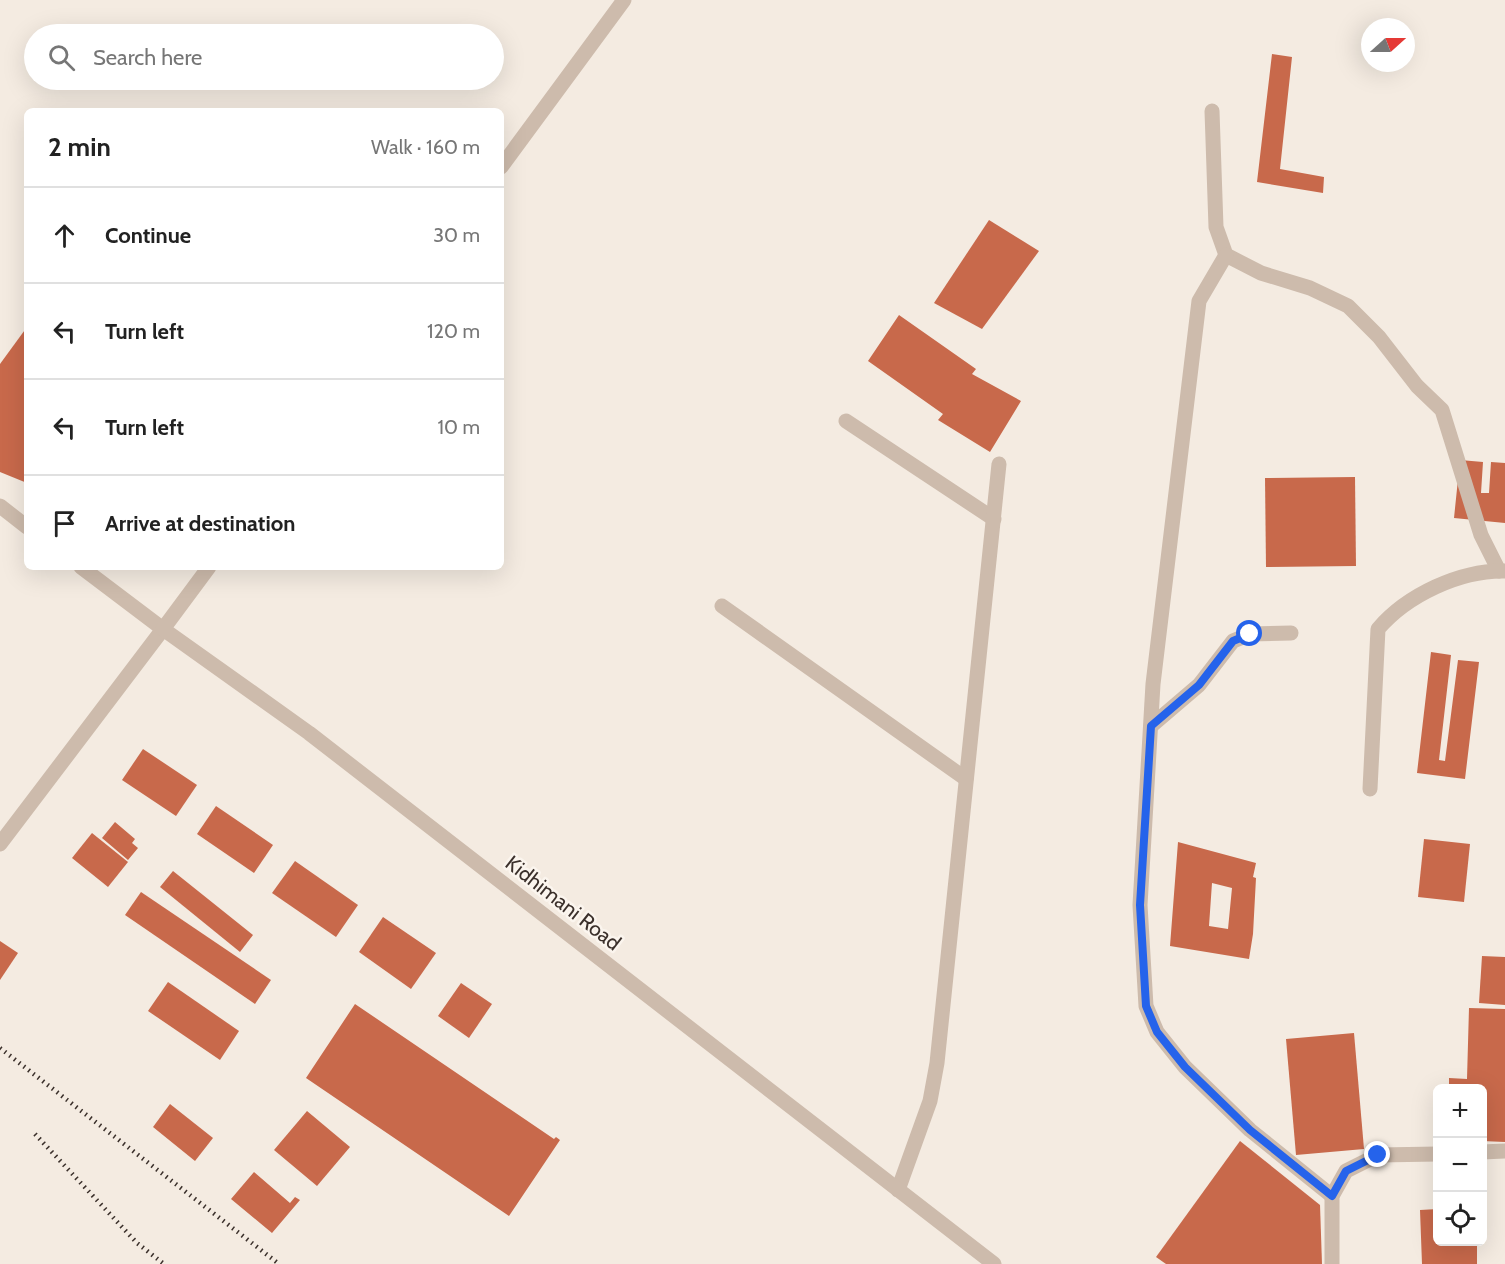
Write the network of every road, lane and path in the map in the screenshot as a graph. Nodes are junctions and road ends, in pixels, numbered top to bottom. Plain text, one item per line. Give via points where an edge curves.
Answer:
1 (624, 0) edge
2 (1212, 111) dead end
3 (504, 163) edge
4 (1226, 255) junction
5 (846, 421) dead end
6 (999, 464) dead end
7 (0, 506) edge
8 (994, 519) junction
9 (24, 524) edge
10 (85, 570) edge
11 (207, 570) edge
12 (1502, 571) edge
13 (723, 606) dead end
14 (163, 629) junction
15 (1291, 633) dead end
16 (1151, 726) junction
17 (966, 778) junction
18 (1370, 789) dead end
19 (0, 844) edge
20 (1505, 1151) edge
21 (1487, 1152) edge
22 (1433, 1154) edge
23 (898, 1190) junction
24 (1332, 1196) junction
25 (994, 1264) edge
26 (1332, 1264) edge

1 - 3 street
2 - 4 street via 1216,227
4 - 12 street via 1261,273 1310,288 1348,306 1379,337 1417,386 1442,410 1481,535
4 - 16 street via 1199,301
5 - 8 street
6 - 8 street
7 - 9 street
8 - 17 street
10 - 14 street, Kidhimani Road
11 - 14 street
12 - 18 street via 1458,579 1411,598 1378,629
13 - 17 street
14 - 19 street
14 - 23 street, Kidhimani Road via 309,733
15 - 16 street via 1250,634 1233,641 1199,685
16 - 24 street via 1140,905 1146,1006 1157,1032 1185,1067 1250,1130
17 - 23 street via 937,1063 930,1101
20 - 21 street
22 - 24 street via 1378,1155 1346,1171
23 - 25 street, Kidhimani Road
24 - 26 street

